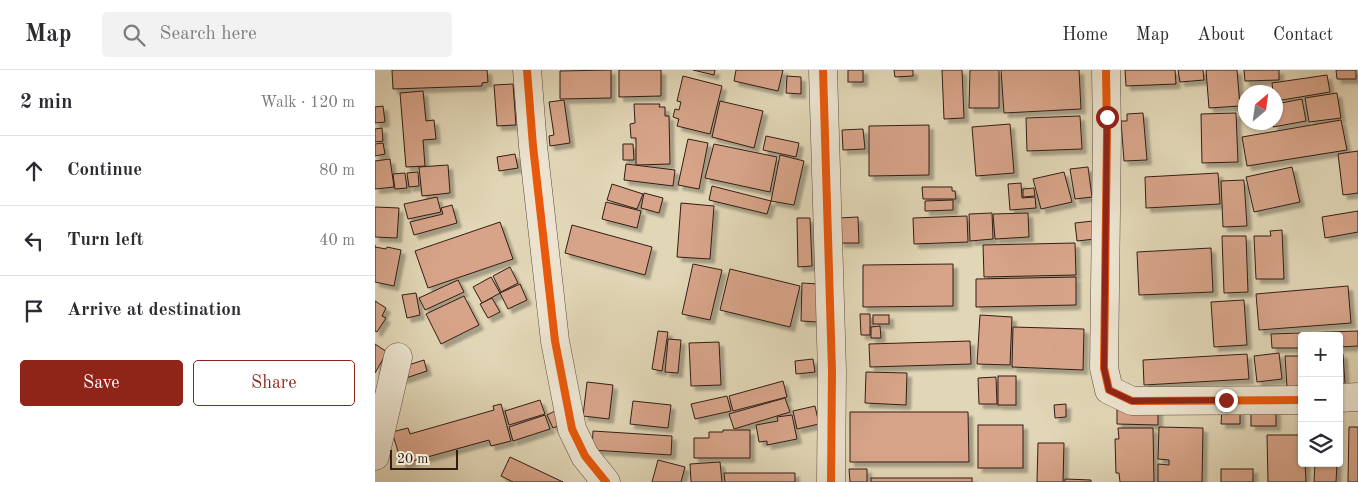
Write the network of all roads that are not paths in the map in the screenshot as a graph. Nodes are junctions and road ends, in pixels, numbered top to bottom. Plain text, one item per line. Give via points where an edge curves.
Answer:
1 (527, 70) edge
2 (823, 70) edge
3 (1106, 70) edge
4 (398, 357) dead end
5 (1358, 397) edge
6 (1343, 398) edge
7 (1298, 400) edge
8 (375, 456) edge
9 (606, 482) edge
10 (831, 482) edge

1 - 9 street via 555,341 572,429 585,456
2 - 10 street via 832,371
3 - 7 street via 1104,368 1109,390 1132,401
4 - 8 street
5 - 6 street

